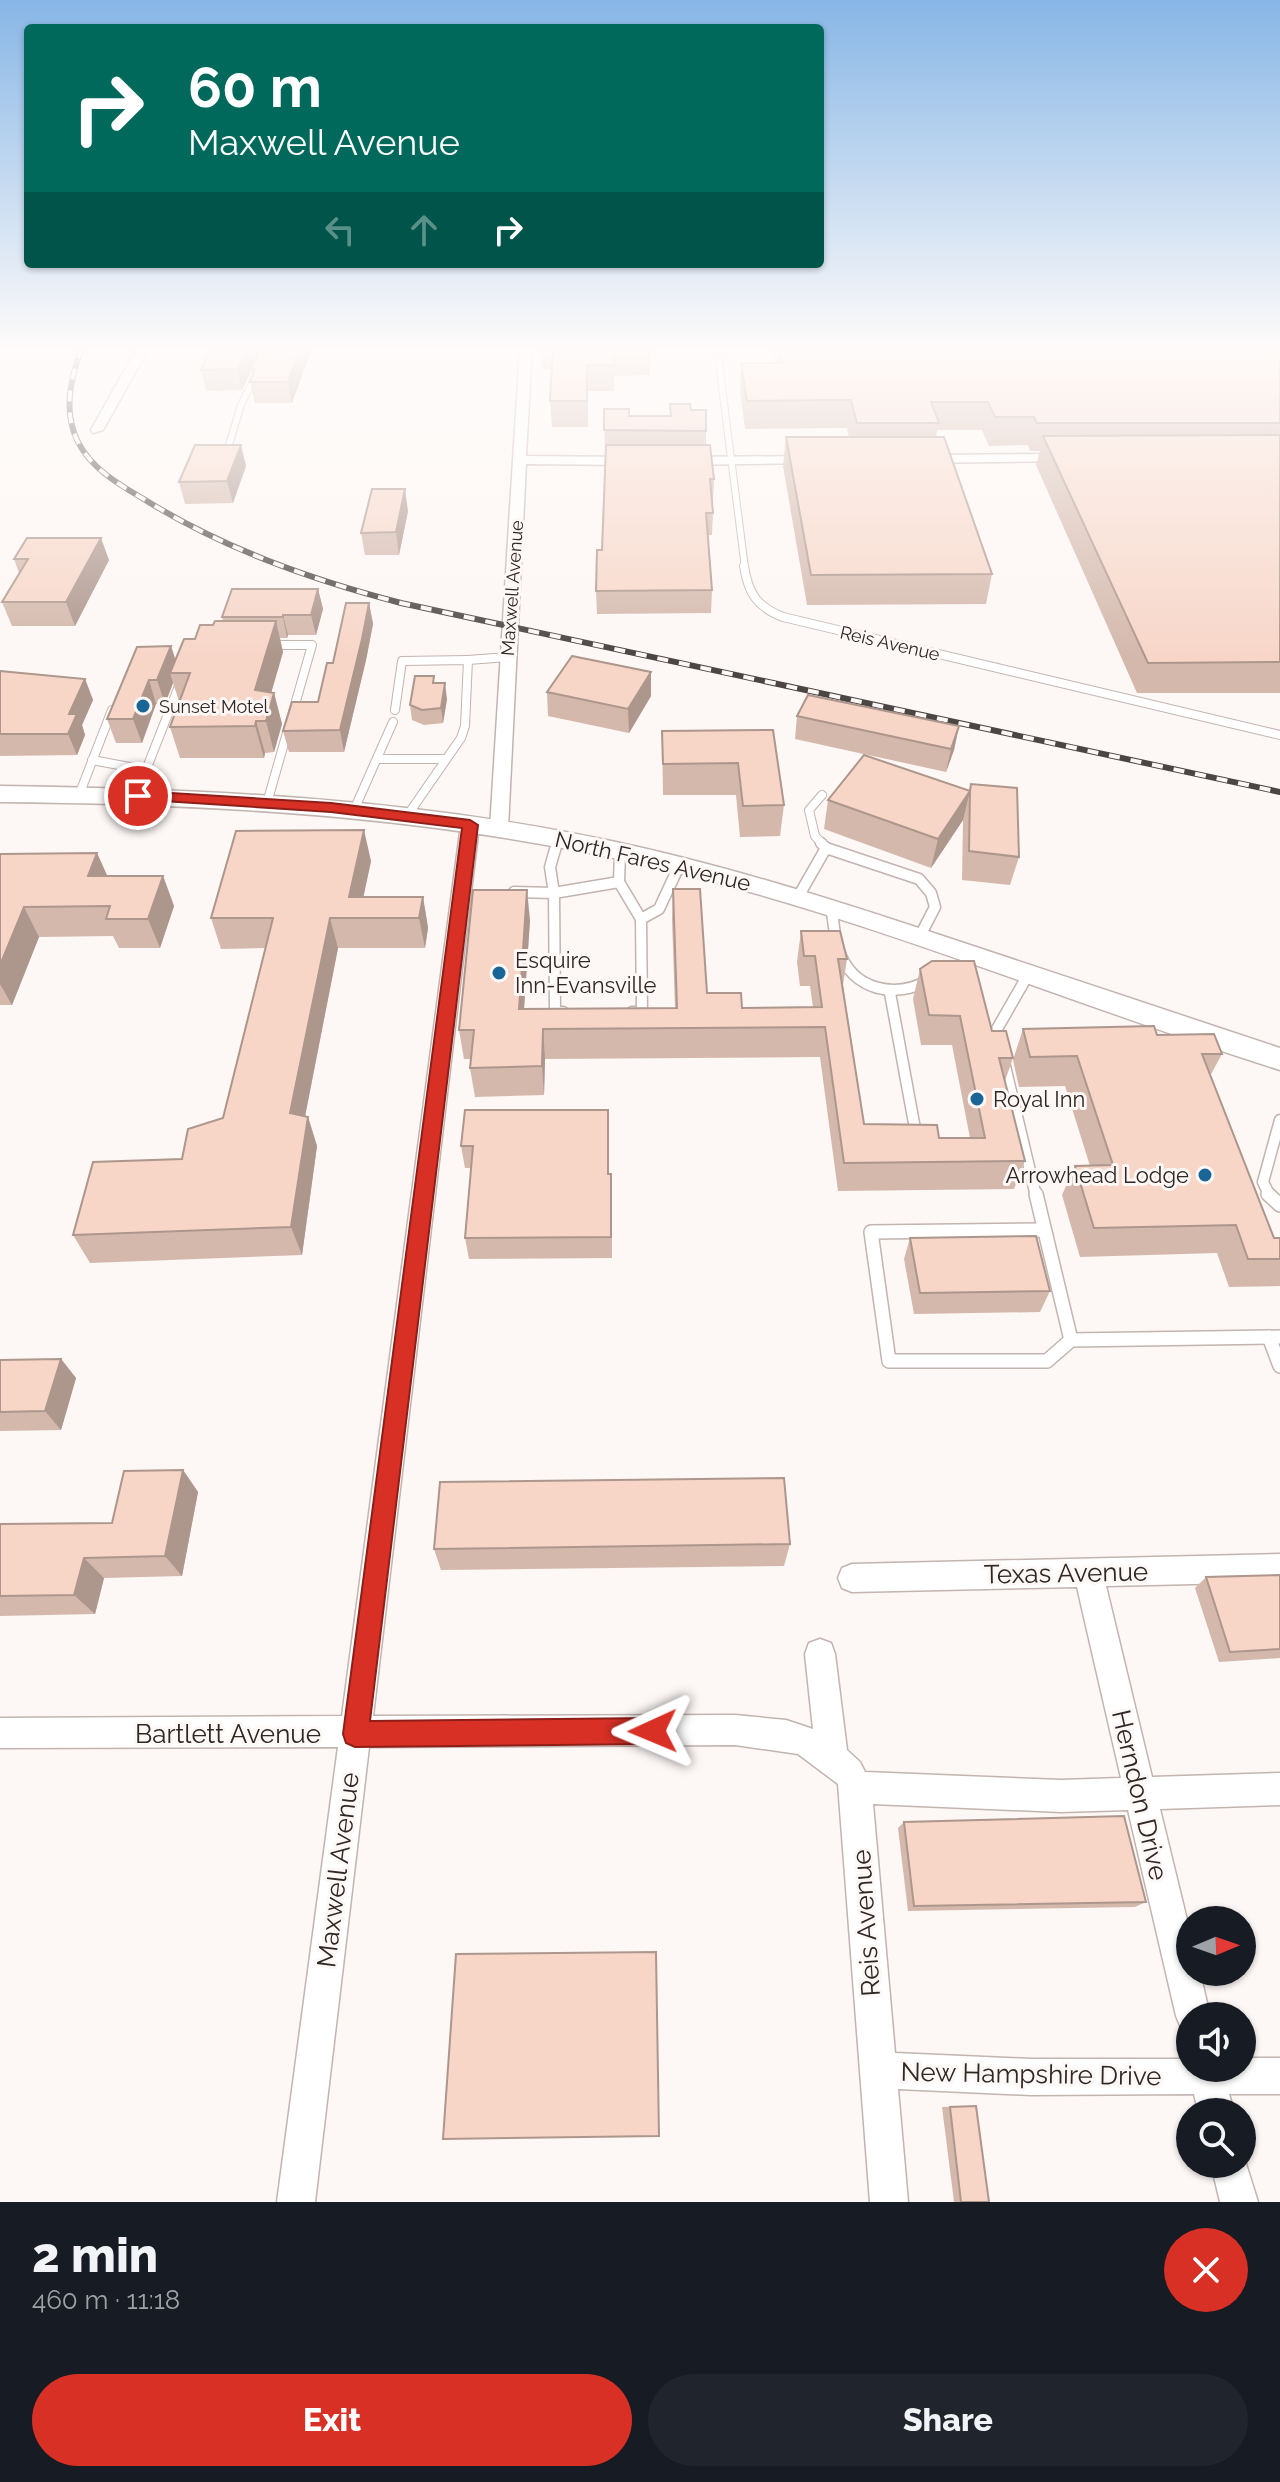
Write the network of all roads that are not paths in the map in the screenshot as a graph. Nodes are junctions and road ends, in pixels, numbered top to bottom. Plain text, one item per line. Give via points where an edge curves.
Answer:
1 (228, 451) edge
2 (520, 451) edge
3 (731, 451) edge
4 (1083, 458) edge
5 (908, 459) edge
6 (520, 460) junction
7 (732, 460) junction
8 (828, 460) edge
9 (643, 461) edge
10 (673, 461) edge
11 (224, 463) edge
12 (254, 645) edge
13 (508, 657) junction
14 (468, 660) junction
15 (184, 674) edge
16 (115, 703) edge
17 (395, 710) dead end
18 (393, 722) dead end
19 (1280, 735) edge
20 (378, 759) junction
21 (446, 759) junction
22 (92, 760) junction
23 (146, 770) junction
24 (0, 794) edge
25 (79, 795) junction
26 (822, 795) dead end
27 (138, 796) junction
28 (267, 803) junction
29 (354, 810) junction
30 (407, 816) junction
31 (470, 825) junction
32 (499, 828) junction
33 (558, 839) junction
34 (826, 848) junction
35 (620, 853) junction
36 (679, 866) junction
37 (619, 882) junction
38 (508, 891) edge
39 (554, 893) junction
40 (798, 897) junction
41 (831, 907) junction
42 (641, 919) junction
43 (920, 936) junction
44 (942, 971) edge
45 (1029, 973) junction
46 (890, 993) junction
47 (569, 1012) edge
48 (613, 1012) edge
49 (1280, 1059) edge
50 (1280, 1120) edge
51 (916, 1134) edge
52 (1280, 1205) edge
53 (1044, 1230) junction
54 (1275, 1337) edge
55 (1071, 1340) junction
56 (1280, 1366) edge
57 (1280, 1568) edge
58 (1088, 1573) junction
59 (852, 1578) dead end
60 (820, 1654) dead end
61 (0, 1733) edge
62 (355, 1734) junction
63 (832, 1758) junction
64 (856, 1787) junction
65 (1280, 1789) edge
66 (1139, 1792) junction
67 (1190, 2002) edge
68 (877, 2070) junction
69 (1176, 2074) edge
70 (1256, 2075) edge
71 (1280, 2076) edge
72 (1233, 2178) edge
73 (296, 2202) edge
74 (889, 2202) edge
75 (1239, 2202) edge

1 - 11 lane
2 - 6 street, Maxwell Avenue
3 - 7 lane, Reis Avenue
4 - 5 street
6 - 9 street
6 - 13 street, Maxwell Avenue
7 - 8 street
7 - 10 street
7 - 19 lane, Reis Avenue via 747,586 766,611
12 - 28 lane via 312,645
13 - 14 lane
13 - 32 street, Maxwell Avenue
14 - 17 lane via 402,661
14 - 21 lane via 465,726
15 - 23 lane
16 - 22 lane
18 - 20 lane
20 - 21 lane
20 - 29 lane
21 - 30 lane
22 - 23 lane
22 - 25 lane
23 - 27 lane
24 - 25 street, North Fares Avenue
25 - 27 street, North Fares Avenue
26 - 34 lane via 809,810 815,836
27 - 28 street, North Fares Avenue
28 - 29 street, North Fares Avenue
29 - 30 street, North Fares Avenue
30 - 31 street, North Fares Avenue
31 - 32 street, North Fares Avenue
31 - 62 street, Maxwell Avenue via 470,890
32 - 33 street, North Fares Avenue
33 - 35 street, North Fares Avenue
33 - 39 lane via 550,867
34 - 40 lane
34 - 43 lane via 919,879 935,907
35 - 36 street, North Fares Avenue
35 - 37 lane
36 - 40 street, North Fares Avenue
36 - 42 lane via 659,909
37 - 39 lane
37 - 42 lane
38 - 39 lane
39 - 47 lane via 555,1012
40 - 41 street, North Fares Avenue
41 - 43 street, North Fares Avenue
41 - 46 lane via 840,955 848,967 857,980
42 - 48 lane via 642,1012
43 - 45 street, North Fares Avenue via 954,955
44 - 46 lane via 920,986
45 - 49 street, North Fares Avenue
45 - 53 lane via 997,1029
46 - 51 lane
50 - 52 lane via 1263,1182
53 - 55 lane
53 - 55 lane via 871,1232 889,1361 1047,1361
54 - 55 lane
54 - 56 lane
57 - 58 street, Texas Avenue
58 - 59 street, Texas Avenue
58 - 66 street, Herndon Drive
60 - 63 street
61 - 62 street, Bartlett Avenue
62 - 63 street, Bartlett Avenue via 735,1730 786,1734
62 - 73 street, Maxwell Avenue
63 - 64 street
64 - 66 street via 1061,1796
64 - 68 street, Reis Avenue
65 - 66 street
66 - 67 street, Herndon Drive
68 - 69 street, New Hampshire Drive via 1031,2077
68 - 74 street, Reis Avenue
70 - 71 street, New Hampshire Drive
72 - 75 street

